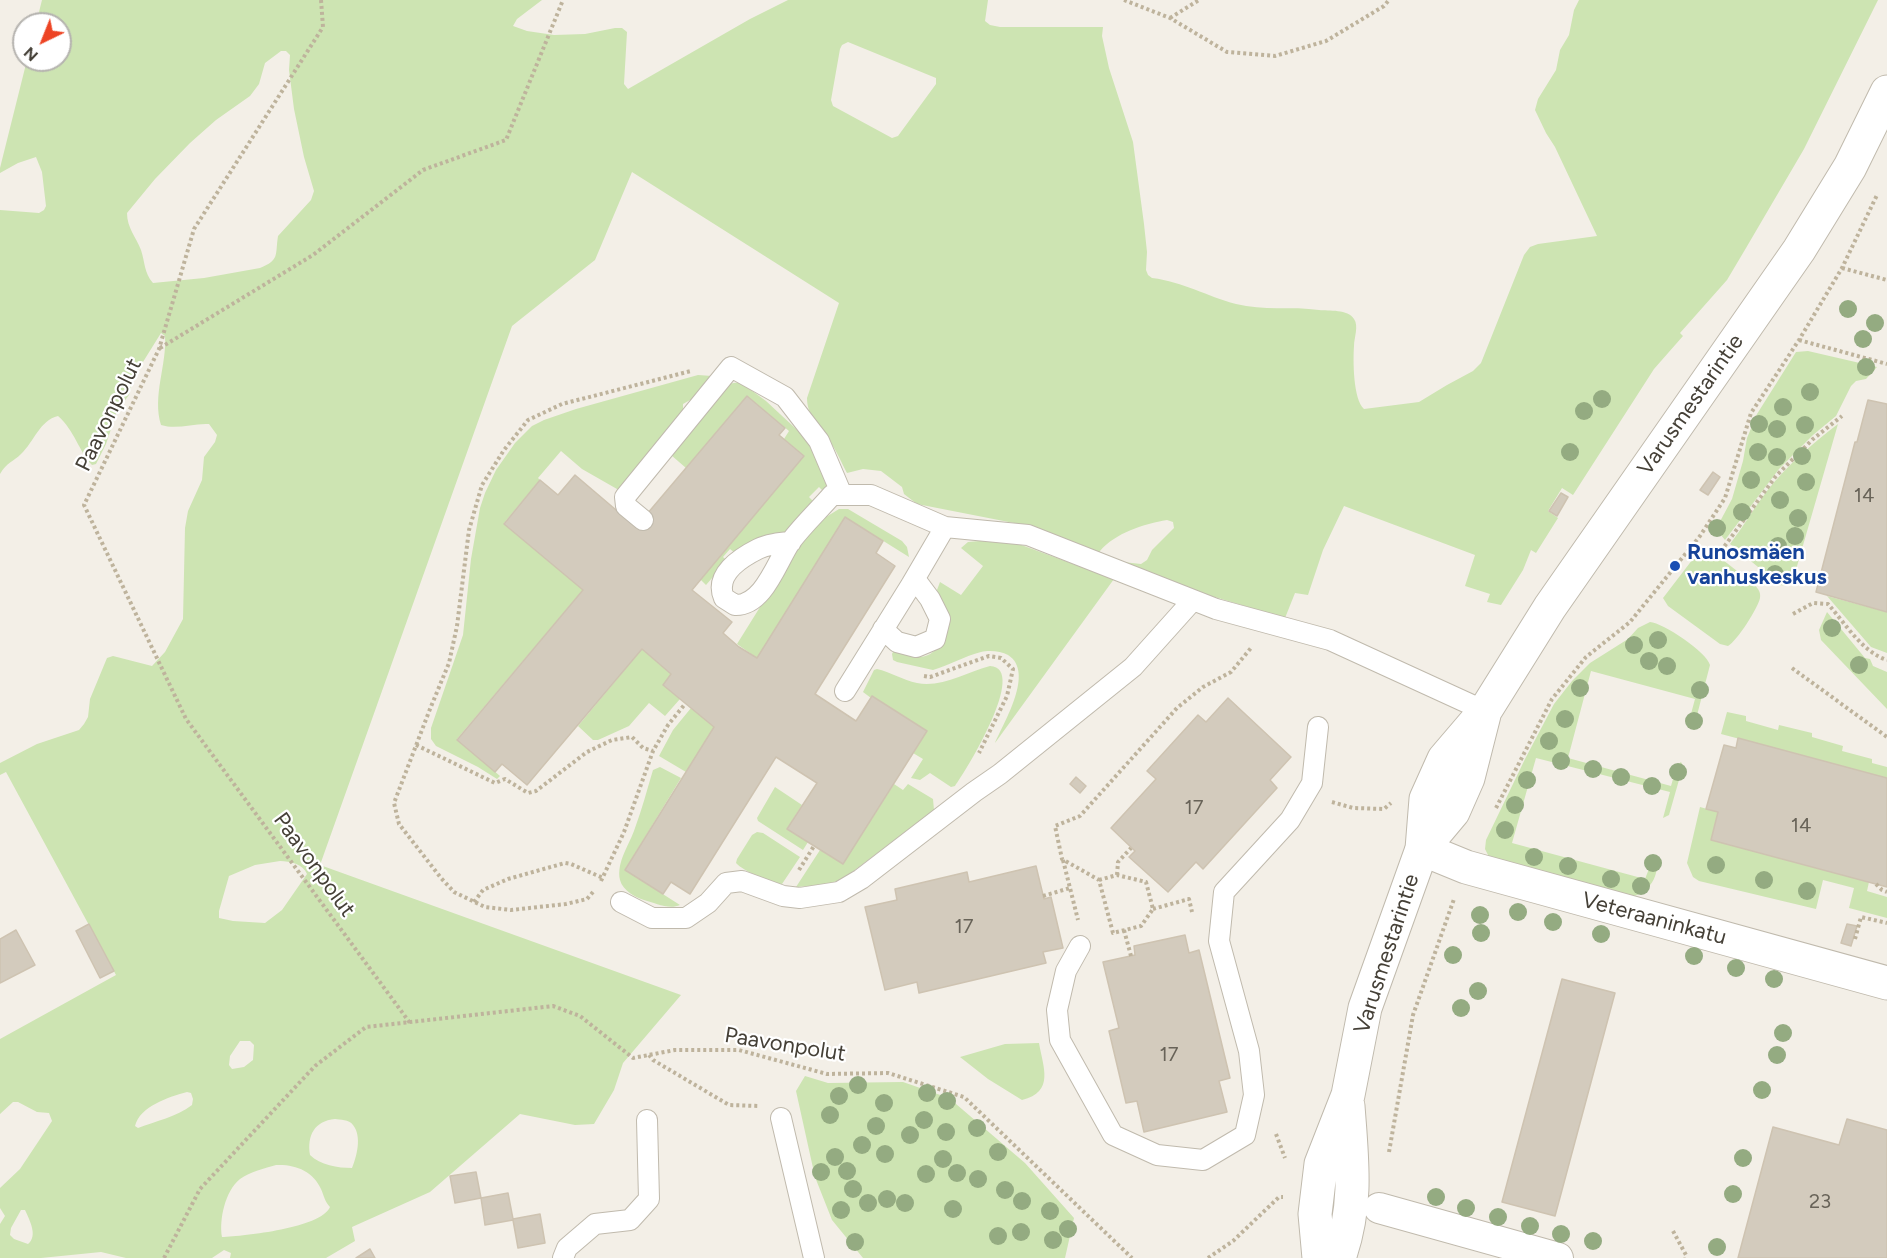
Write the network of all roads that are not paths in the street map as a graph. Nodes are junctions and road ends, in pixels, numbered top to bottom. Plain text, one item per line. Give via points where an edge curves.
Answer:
1 (1887, 93) edge
2 (842, 495) junction
3 (643, 520) dead end
4 (945, 527) junction
5 (791, 542) dead end
6 (915, 579) junction
7 (1193, 600) junction
8 (883, 629) junction
9 (845, 691) dead end
10 (1485, 711) junction
11 (1318, 726) dead end
12 (1422, 849) junction
13 (621, 902) dead end
14 (1080, 938) road end
15 (1887, 983) edge
16 (1348, 1095) junction
17 (781, 1118) road end
18 (648, 1120) dead end
19 (1379, 1208) road end
20 (563, 1258) edge
21 (814, 1258) edge
22 (1319, 1258) edge
23 (1339, 1258) edge
24 (1558, 1258) edge

1 - 10 street, Varusmestarintie via 1850,167 1799,250 1550,607
2 - 3 lane via 819,441 785,398 731,367 625,496 626,506
2 - 4 lane via 871,495
2 - 5 lane via 832,495
4 - 6 lane
4 - 7 lane via 1028,535
6 - 8 lane
6 - 8 lane via 940,619 935,639 916,647 897,642
7 - 10 lane via 1330,640
7 - 13 lane via 1133,667 1000,774 839,892 800,898 742,881 726,883 708,903 686,918 652,918
8 - 9 lane
10 - 12 street, Varusmestarintie via 1471,772 1453,812
11 - 14 lane via 1312,783 1290,820 1224,892 1219,941 1249,1051 1254,1095 1245,1135 1203,1160 1157,1155 1113,1135 1060,1040 1057,1010 1066,971
12 - 15 street, Veteraaninkatu via 1466,867
12 - 16 street, Varusmestarintie via 1365,1008
16 - 22 street, Varusmestarintie via 1321,1164 1315,1214
16 - 23 street, Varusmestarintie via 1354,1186 1347,1235
17 - 21 lane
18 - 20 lane via 649,1199 630,1220 595,1224 567,1248
19 - 24 street

